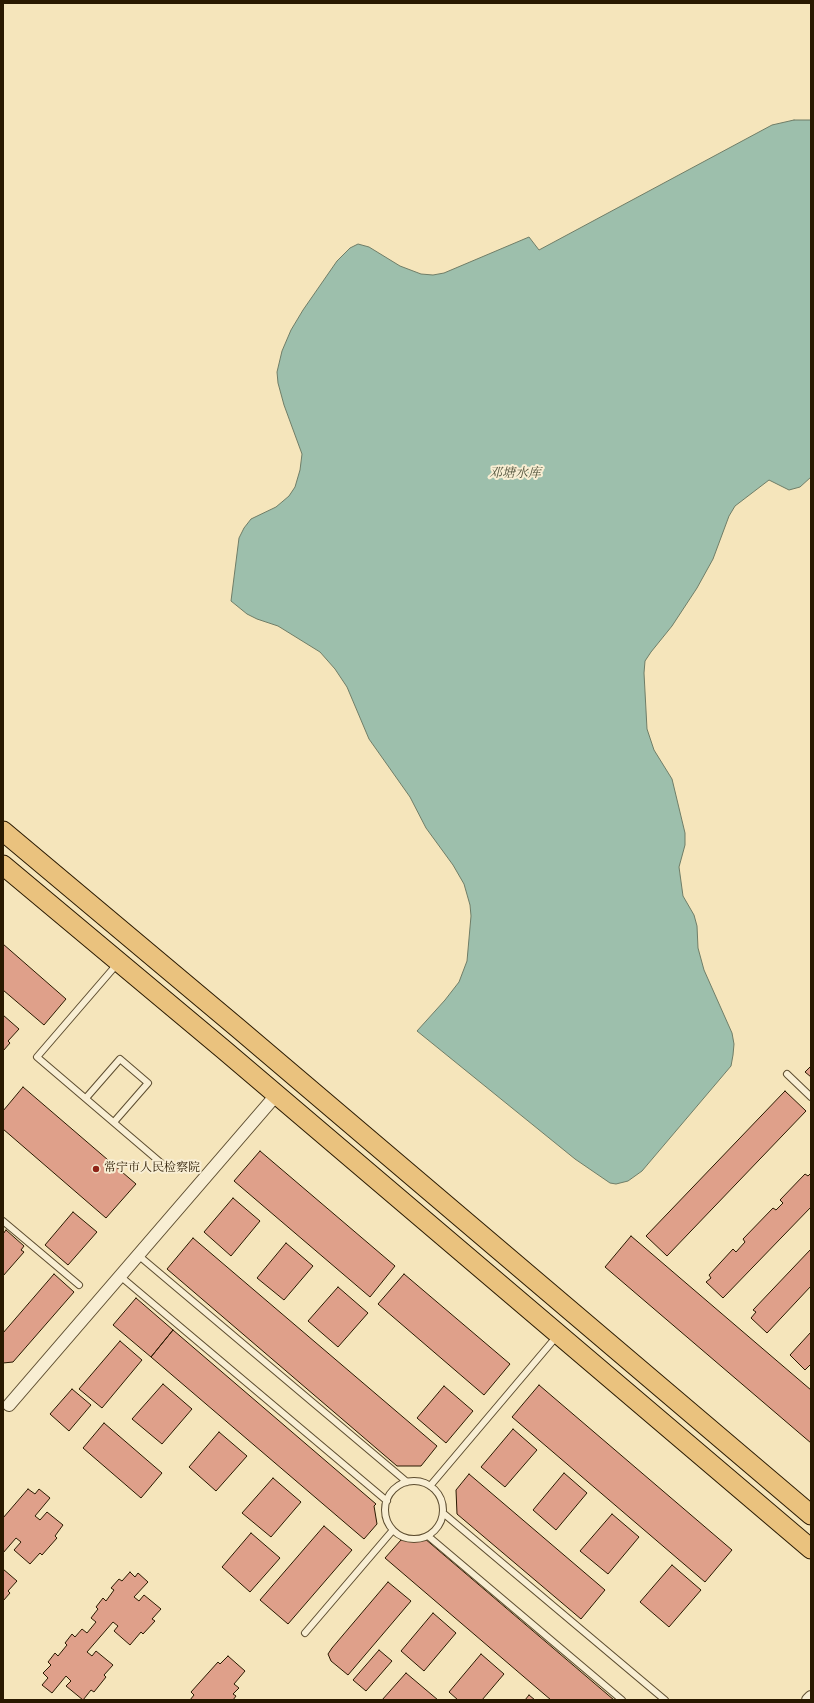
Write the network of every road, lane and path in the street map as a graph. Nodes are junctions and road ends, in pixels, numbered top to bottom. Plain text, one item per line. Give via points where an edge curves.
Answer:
1 (3, 831) edge
2 (3, 865) edge
3 (119, 962) junction
4 (787, 1074) dead end
5 (277, 1094) junction
6 (811, 1097) edge
7 (86, 1098) junction
8 (114, 1122) junction
9 (167, 1168) dead end
10 (3, 1221) edge
11 (138, 1255) junction
12 (120, 1276) junction
13 (79, 1285) dead end
14 (559, 1334) junction
15 (9, 1405) dead end
16 (407, 1482) junction
17 (430, 1486) junction
18 (387, 1501) junction
19 (443, 1512) junction
20 (811, 1515) edge
21 (393, 1530) junction
22 (428, 1536) junction
23 (811, 1549) edge
24 (305, 1633) dead end
25 (811, 1697) edge
26 (622, 1700) edge
27 (665, 1700) edge
28 (808, 1700) edge

1 - 20 main road
2 - 3 main road
3 - 5 main road
3 - 7 lane via 37,1057
4 - 6 lane
5 - 11 street
5 - 14 main road
7 - 8 lane
7 - 8 lane via 120,1059 148,1083
8 - 9 lane
10 - 13 lane
11 - 12 street
11 - 16 lane
12 - 15 street
12 - 18 lane
14 - 17 lane
14 - 23 main road
16 - 17 lane via 423,1482
16 - 18 lane via 395,1489
17 - 19 lane via 440,1497
18 - 21 lane via 386,1516
19 - 22 lane via 441,1522
19 - 27 lane
21 - 22 lane via 399,1535 413,1539
21 - 24 lane
22 - 26 lane
25 - 28 street

